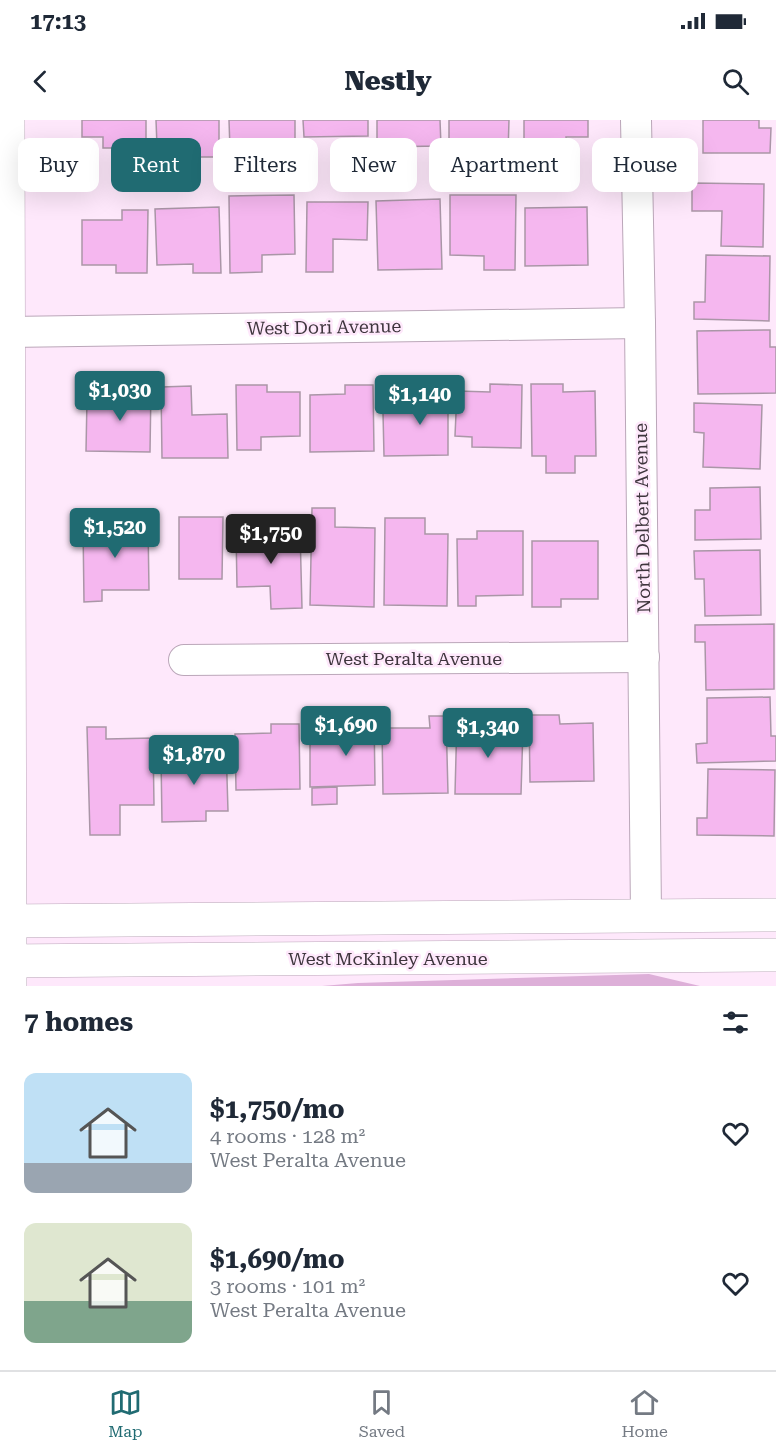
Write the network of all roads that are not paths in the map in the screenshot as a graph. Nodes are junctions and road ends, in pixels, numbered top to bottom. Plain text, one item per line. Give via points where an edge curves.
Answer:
1 (8, 120) edge
2 (636, 120) edge
3 (639, 323) junction
4 (8, 332) junction
5 (644, 657) junction
6 (184, 660) dead end
7 (646, 915) junction
8 (776, 915) edge
9 (5, 921) edge
10 (776, 955) edge
11 (7, 969) edge

1 - 4 main road
2 - 3 street, North Delbert Avenue
3 - 4 street, West Dori Avenue
3 - 5 street, North Delbert Avenue
4 - 9 main road
5 - 6 street, West Peralta Avenue
5 - 7 street, North Delbert Avenue
7 - 8 main road
7 - 9 main road
9 - 11 main road
10 - 11 main road, West McKinley Avenue

